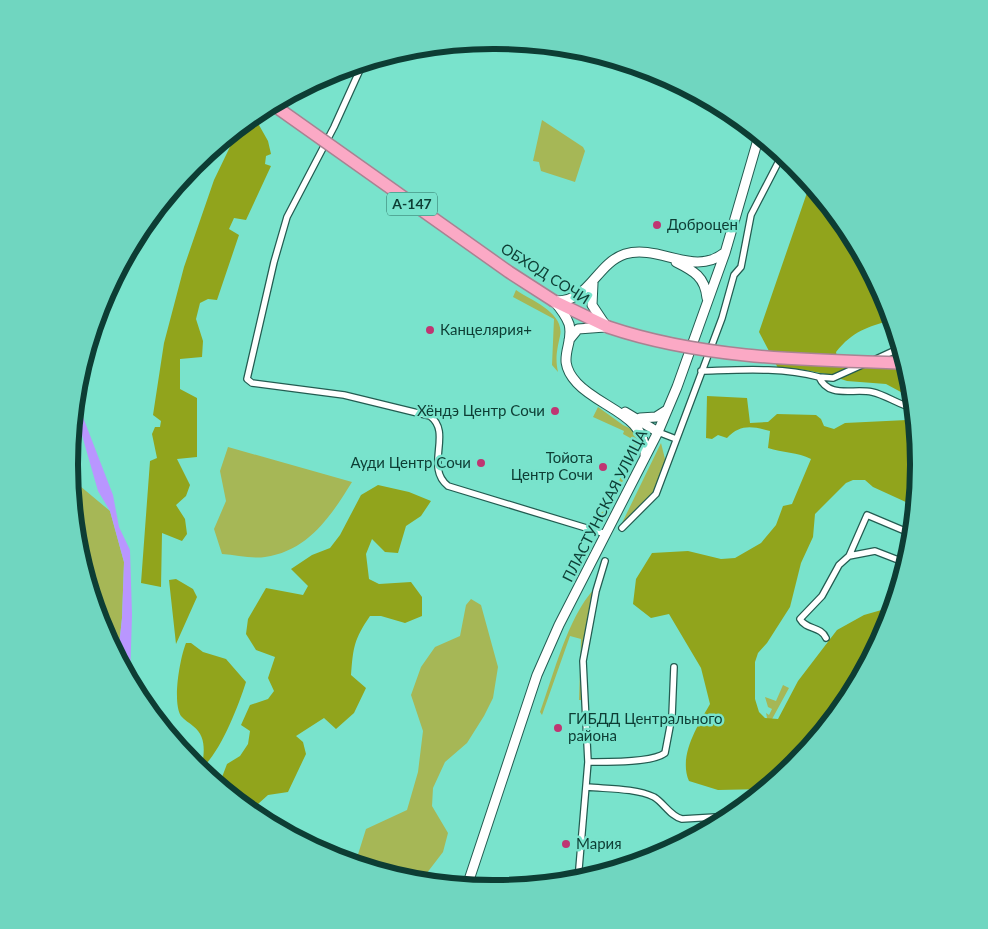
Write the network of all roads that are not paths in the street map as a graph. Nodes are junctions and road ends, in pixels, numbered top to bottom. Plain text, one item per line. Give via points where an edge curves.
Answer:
1 (359, 71) edge
2 (279, 109) edge
3 (757, 143) edge
4 (778, 162) edge
5 (725, 253) junction
6 (694, 266) junction
7 (717, 275) junction
8 (593, 282) junction
9 (554, 301) junction
10 (708, 302) junction
11 (608, 327) junction
12 (568, 340) junction
13 (894, 351) edge
14 (897, 363) edge
15 (701, 371) junction
16 (819, 378) junction
17 (905, 405) edge
18 (668, 409) junction
19 (636, 421) junction
20 (658, 432) junction
21 (676, 439) junction
22 (645, 457) junction
23 (622, 528) dead end
24 (904, 531) edge
25 (606, 534) junction
26 (849, 556) junction
27 (899, 560) edge
28 (604, 561) dead end
29 (826, 638) dead end
30 (674, 667) dead end
31 (588, 762) junction
32 (587, 787) junction
33 (714, 817) edge
34 (579, 871) edge
35 (469, 879) edge

1 - 25 street via 287,217 247,379 252,383 344,395 430,416 439,430 439,477 448,486
2 - 9 highway, ОБХОД СОЧИ / А-147, bridge
3 - 5 main road, ПЛАСТУНСКАЯ УЛИЦА
4 - 15 street via 751,215 742,267 734,275 722,318
5 - 6 main road via 711,262
5 - 7 main road, ПЛАСТУНСКАЯ УЛИЦА
6 - 7 main road
6 - 8 main road via 646,252 624,254 606,265
6 - 10 main road via 704,283
7 - 10 main road, ПЛАСТУНСКАЯ УЛИЦА
8 - 9 main road via 574,298
8 - 11 main road via 592,305
9 - 11 highway, ОБХОД СОЧИ / А-147
9 - 12 main road, А-147 via 569,324
10 - 18 main road, ПЛАСТУНСКАЯ УЛИЦА
11 - 12 main road, А-147 via 578,329
11 - 14 highway, ОБХОД СОЧИ / А-147, bridge via 659,342 706,350 781,358
12 - 19 main road, А-147 via 565,356 572,377 584,390
13 - 16 street via 834,378
15 - 16 street via 779,370
15 - 21 street
16 - 17 street via 823,386 831,390 871,392
18 - 19 main road via 656,417
18 - 20 main road, ПЛАСТУНСКАЯ УЛИЦА
19 - 20 main road, А-147
19 - 22 main road, А-147 via 645,441
20 - 21 street
20 - 22 main road, ПЛАСТУНСКАЯ УЛИЦА
21 - 23 street via 656,494
22 - 25 main road, ПЛАСТУНСКАЯ УЛИЦА
24 - 26 street via 867,515
25 - 35 main road, ПЛАСТУНСКАЯ УЛИЦА via 537,675
26 - 27 street via 875,551
26 - 29 street via 838,565 822,596 800,618 805,626 821,631
28 - 31 street, ПЛАСТУНСКАЯ УЛИЦА via 583,661
30 - 31 street via 672,716 665,752 657,757
31 - 32 street, ПЛАСТУНСКАЯ УЛИЦА
32 - 33 street via 647,794 682,819
32 - 34 street, ПЛАСТУНСКАЯ УЛИЦА

